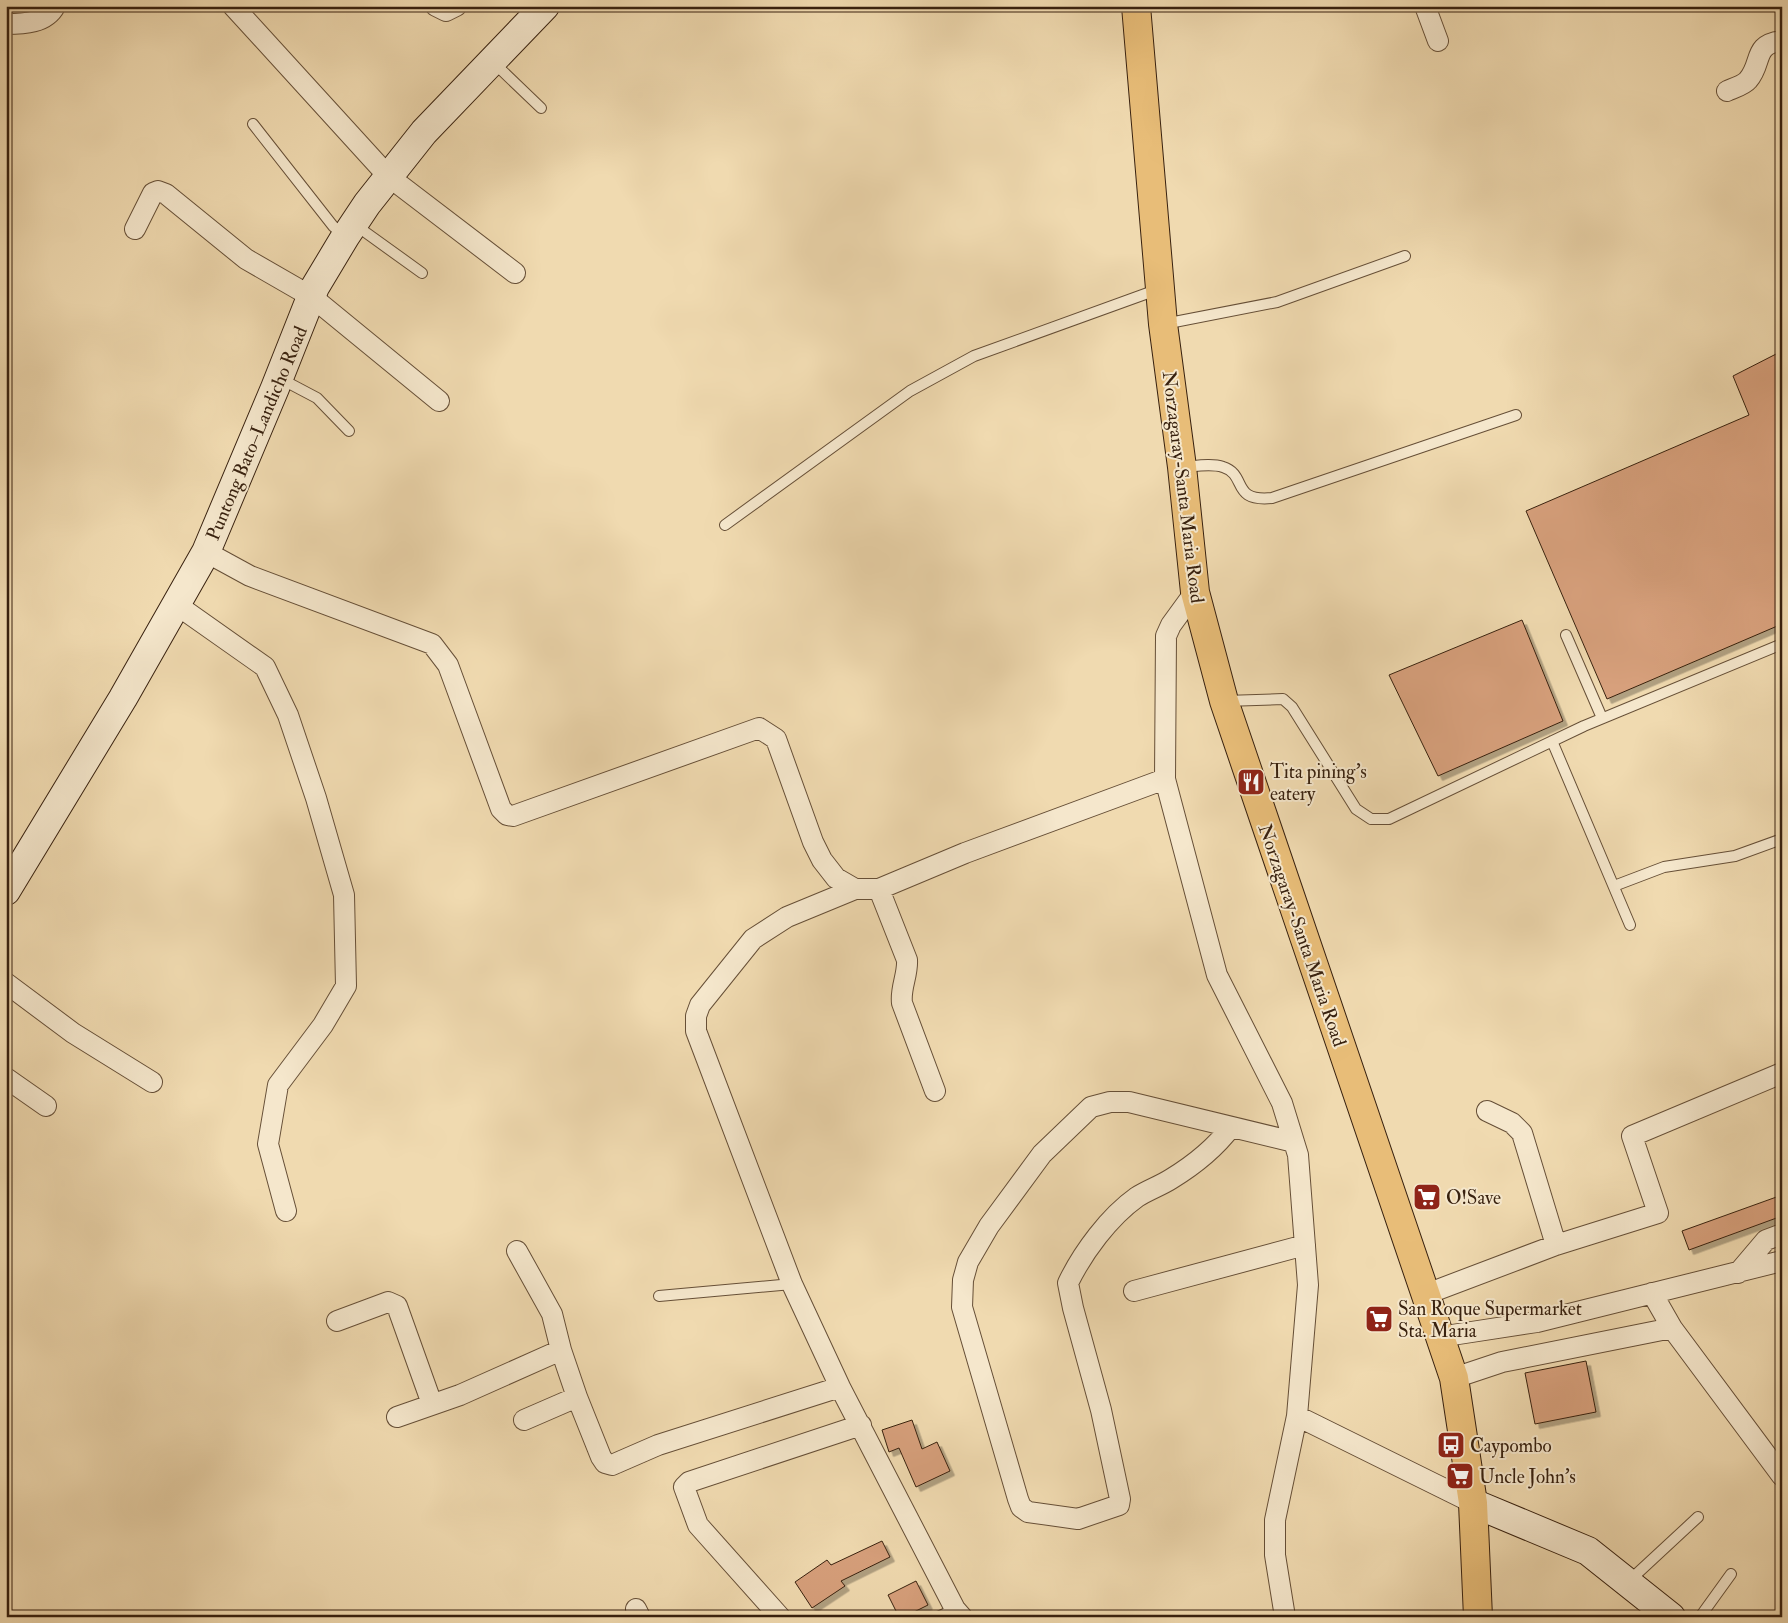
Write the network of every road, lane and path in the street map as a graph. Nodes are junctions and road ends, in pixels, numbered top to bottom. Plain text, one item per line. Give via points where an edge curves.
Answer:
1 (55, 6) edge
2 (233, 6) edge
3 (436, 6) edge
4 (456, 6) edge
5 (1136, 6) edge
6 (1424, 6) edge
7 (542, 7) edge
8 (6, 24) edge
9 (1438, 41) dead end
10 (1782, 41) edge
11 (492, 61) junction
12 (1728, 91) dead end
13 (541, 108) dead end
14 (253, 124) dead end
15 (388, 176) junction
16 (135, 228) dead end
17 (350, 230) junction
18 (1405, 256) dead end
19 (422, 273) dead end
20 (515, 273) dead end
21 (1160, 289) junction
22 (312, 297) junction
23 (1162, 324) junction
24 (280, 378) junction
25 (439, 401) dead end
26 (1516, 415) dead end
27 (349, 431) dead end
28 (1182, 467) junction
29 (725, 525) dead end
30 (206, 552) junction
31 (1195, 592) junction
32 (177, 605) junction
33 (1566, 635) dead end
34 (1782, 644) edge
35 (1224, 701) junction
36 (1602, 718) junction
37 (1552, 741) junction
38 (1165, 779) junction
39 (1782, 839) edge
40 (1614, 886) junction
41 (855, 889) junction
42 (879, 889) junction
43 (6, 890) edge
44 (1630, 925) dead end
45 (6, 983) edge
46 (1782, 1073) edge
47 (6, 1078) edge
48 (152, 1082) dead end
49 (935, 1092) dead end
50 (46, 1106) dead end
51 (1487, 1111) dead end
52 (1231, 1127) junction
53 (1294, 1142) junction
54 (286, 1211) dead end
55 (1782, 1234) edge
56 (1305, 1245) junction
57 (1556, 1245) junction
58 (517, 1251) dead end
59 (1782, 1261) edge
60 (1738, 1273) junction
61 (792, 1284) junction
62 (1134, 1291) dead end
63 (1652, 1293) junction
64 (1424, 1295) junction
65 (660, 1296) dead end
66 (337, 1321) dead end
67 (1672, 1328) junction
68 (1439, 1338) junction
69 (561, 1350) junction
70 (1454, 1378) junction
71 (840, 1387) junction
72 (577, 1397) junction
73 (432, 1404) junction
74 (1297, 1416) junction
75 (398, 1417) dead end
76 (524, 1420) dead end
77 (861, 1425) junction
78 (1782, 1476) edge
79 (1473, 1503) junction
80 (1698, 1517) dead end
81 (1731, 1574) dead end
82 (1628, 1582) junction
83 (952, 1614) edge
84 (780, 1617) edge
85 (1285, 1617) edge
86 (1478, 1617) edge
87 (1671, 1617) edge
88 (1700, 1617) edge

1 - 8 street via 52,12 28,24
2 - 15 street
3 - 4 street via 446,11
5 - 21 main road, Norzagaray-Santa Maria Road
6 - 9 street
7 - 11 main road, Puntong Bato–Landicho Road
10 - 12 street via 1762,49 1748,81
11 - 13 lane
11 - 15 main road, Puntong Bato–Landicho Road via 424,132
14 - 17 lane via 333,226
15 - 17 main road, Puntong Bato–Landicho Road
15 - 20 street
16 - 22 street via 153,193 166,194 246,259
17 - 19 lane
17 - 22 main road, Puntong Bato–Landicho Road
18 - 23 lane via 1277,302
21 - 23 main road, Norzagaray-Santa Maria Road
21 - 29 lane via 974,356 910,391
22 - 24 main road, Puntong Bato–Landicho Road
22 - 25 street
23 - 28 main road, Norzagaray-Santa Maria Road
24 - 27 lane via 317,398
24 - 30 main road, Puntong Bato–Landicho Road
26 - 28 lane via 1272,498 1256,500 1248,496 1232,472 1223,467
28 - 31 main road, Norzagaray-Santa Maria Road
30 - 32 main road, Puntong Bato–Landicho Road
30 - 41 street via 250,576 432,644 448,665 506,815 514,816 759,728 769,733 776,739 812,842 836,878
31 - 35 main road, Norzagaray-Santa Maria Road
31 - 38 street via 1166,636
32 - 43 main road, Puntong Bato–Landicho Road
32 - 54 street via 265,667 288,714 344,895 346,986 324,1025 278,1085 268,1144
33 - 36 lane
34 - 36 lane
35 - 37 lane via 1283,699 1292,707 1356,808 1371,819 1389,819
35 - 64 main road, Norzagaray-Santa Maria Road
36 - 37 lane
37 - 40 lane
38 - 42 street via 965,853
38 - 53 street via 1217,975 1272,1082
39 - 40 lane via 1735,856 1664,867
40 - 44 lane
41 - 42 street
41 - 61 street via 787,917 753,939 700,1004 696,1016 696,1030
42 - 49 street via 907,960 902,1003
45 - 48 street via 73,1033
46 - 57 street via 1632,1136 1658,1213
47 - 50 street
51 - 57 street via 1512,1123 1522,1133
52 - 52 street via 1128,1102 1091,1107 1042,1154 989,1226 968,1262 962,1280 962,1307 1018,1499 1028,1512 1078,1519 1119,1505 1101,1410 1068,1283 1102,1232 1125,1207 1171,1180 1219,1143
52 - 53 street
53 - 56 street via 1298,1154
55 - 60 street via 1766,1240
56 - 62 street
56 - 74 street via 1308,1285
57 - 64 street
58 - 69 street via 552,1314
59 - 60 street
60 - 63 street
61 - 65 lane
61 - 71 street
63 - 67 street
63 - 68 street via 1537,1322
64 - 68 main road, Norzagaray-Santa Maria Road
66 - 73 street via 388,1302 397,1306
67 - 70 street via 1502,1362
67 - 78 street
68 - 70 main road, Norzagaray-Santa Maria Road
69 - 72 street
69 - 73 street via 460,1395
70 - 79 main road, Norzagaray-Santa Maria Road
71 - 72 street via 658,1445 612,1465 601,1457
71 - 77 street
72 - 76 street
73 - 75 street
74 - 79 street
74 - 85 street via 1275,1520 1275,1555
77 - 83 street
77 - 84 street via 684,1486 698,1525
79 - 82 main road via 1588,1551
79 - 86 main road, Norzagaray-Santa Maria Road
80 - 82 lane
81 - 88 lane
82 - 87 main road

